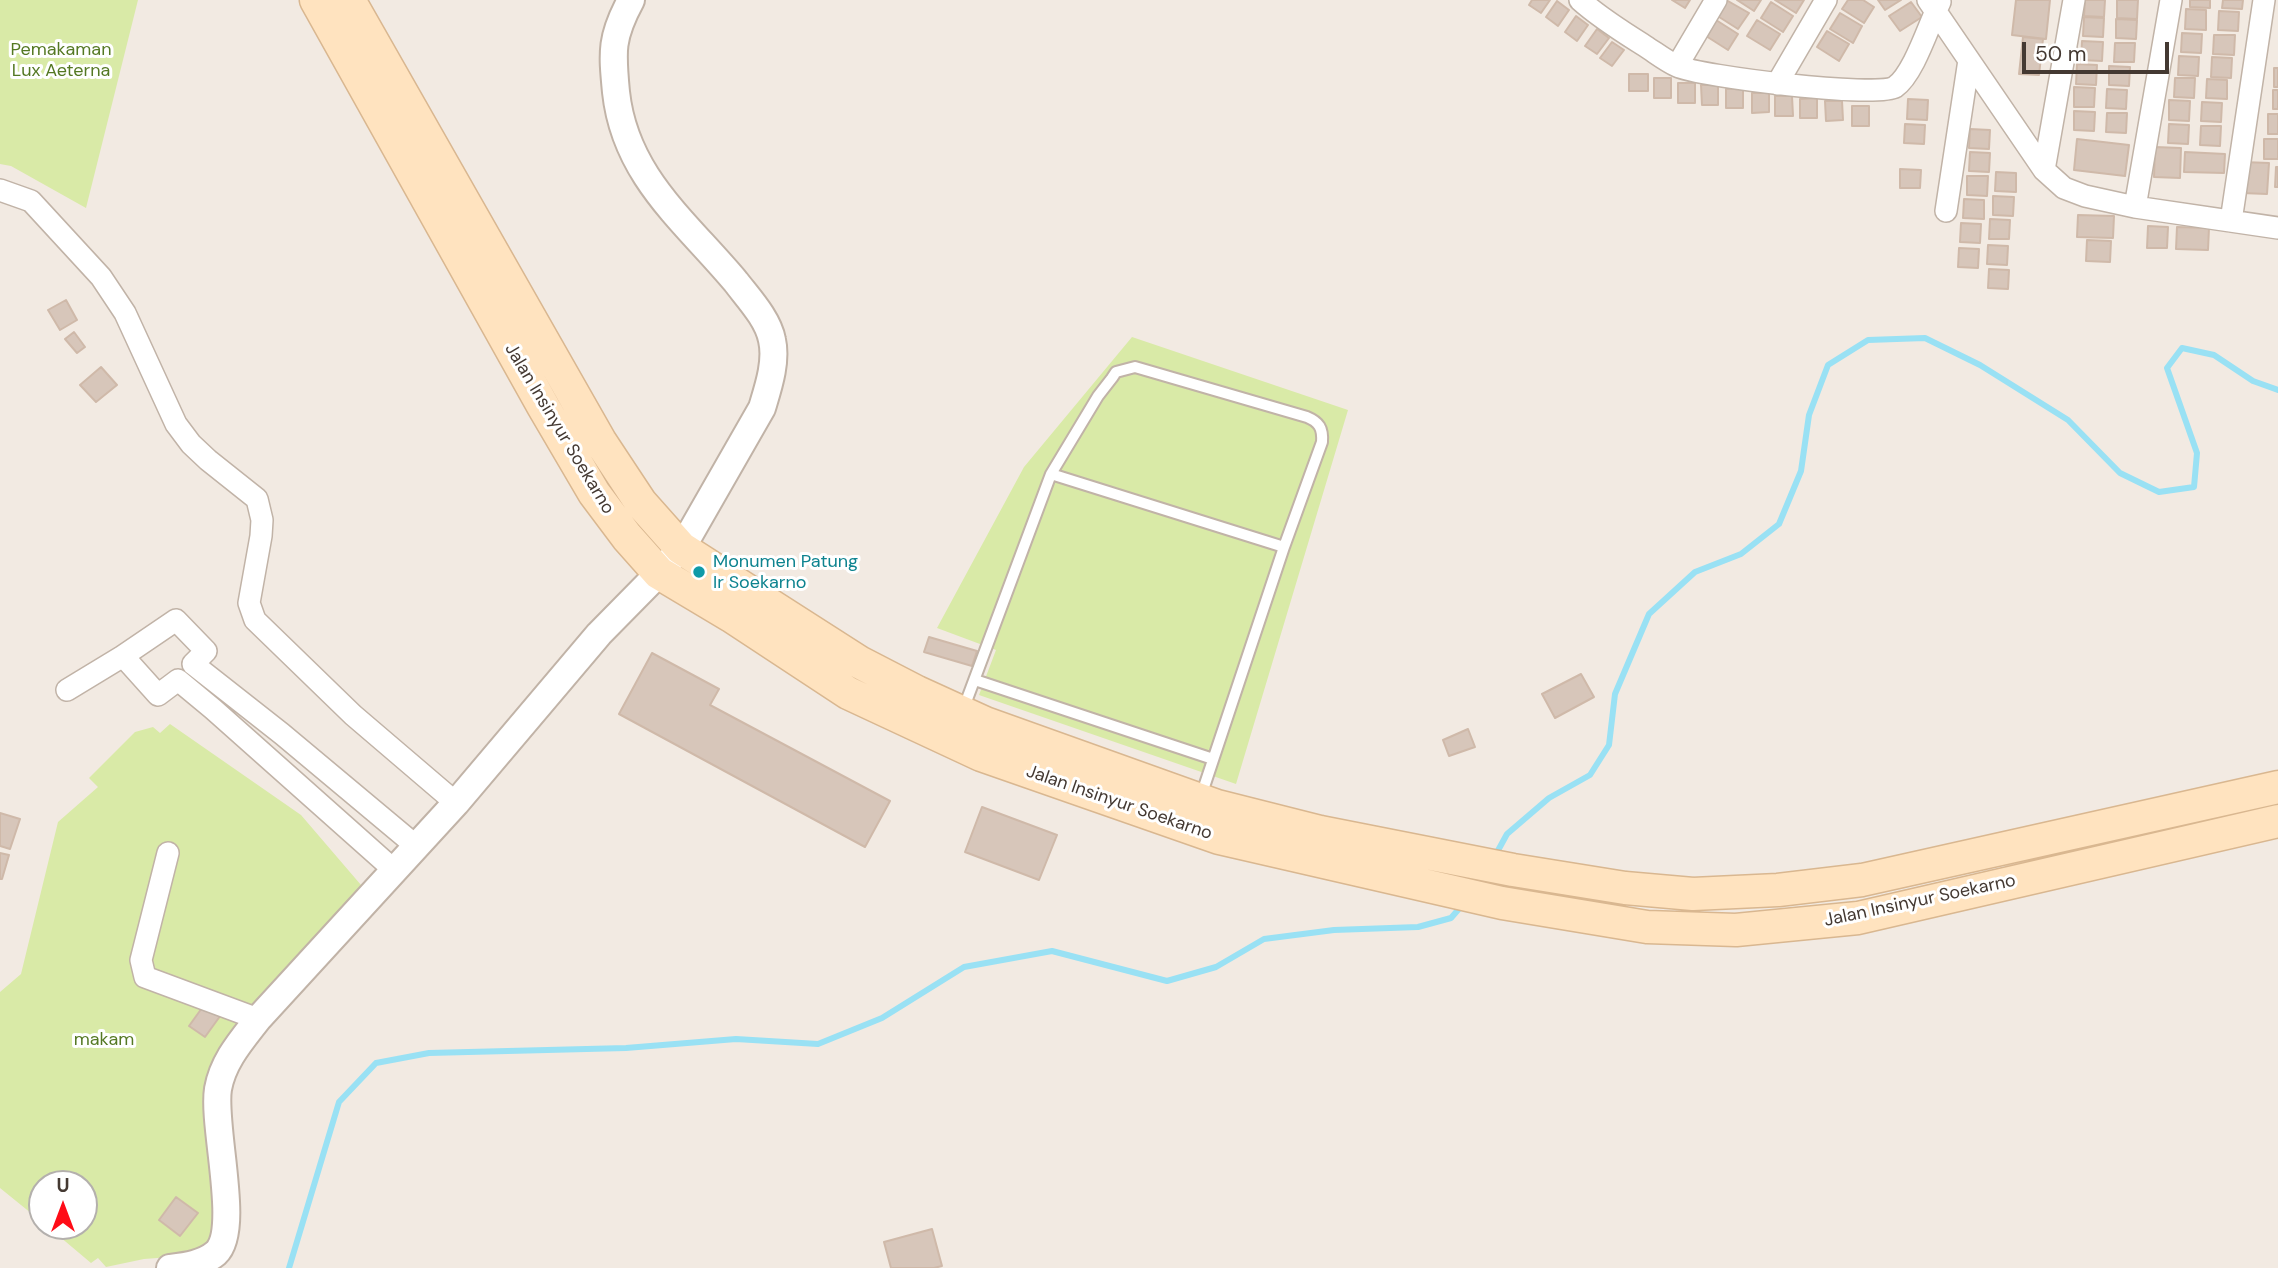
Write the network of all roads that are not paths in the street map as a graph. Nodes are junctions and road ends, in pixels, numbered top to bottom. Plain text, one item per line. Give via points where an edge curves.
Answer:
1 (316, 0) edge
2 (349, 0) edge
3 (631, 0) edge
4 (1716, 0) edge
5 (1826, 0) edge
6 (2074, 0) edge
7 (2171, 0) edge
8 (2264, 0) edge
9 (1935, 4) edge
10 (1593, 5) edge
11 (1969, 60) junction
12 (1677, 66) junction
13 (1777, 84) junction
14 (2044, 170) junction
15 (0, 190) edge
16 (2135, 207) junction
17 (1945, 211) dead end
18 (2231, 221) junction
19 (2278, 228) edge
20 (1051, 474) junction
21 (1284, 547) junction
22 (681, 548) junction
23 (659, 573) junction
24 (124, 656) junction
25 (193, 664) junction
26 (178, 680) junction
27 (975, 680) junction
28 (67, 690) dead end
29 (962, 712) junction
30 (1213, 759) junction
31 (2278, 787) edge
32 (1200, 800) junction
33 (456, 803) junction
34 (2278, 821) edge
35 (416, 846) junction
36 (168, 853) dead end
37 (1447, 856) junction
38 (394, 870) junction
39 (1442, 889) junction
40 (258, 1019) junction
41 (170, 1268) edge

1 - 23 main road, Jalan Insinyur Soekarno via 587,482 617,526
2 - 22 main road, Jalan Insinyur Soekarno via 600,441 641,503
3 - 22 street via 617,27 613,50 617,100 628,146 649,183 751,300 773,341 762,408
4 - 12 street
5 - 13 street
6 - 14 street
7 - 16 street
8 - 18 street
9 - 11 street
9 - 13 street via 1923,42 1892,89
10 - 12 street
11 - 14 street
11 - 17 street
12 - 13 street
14 - 16 street via 2064,188
15 - 33 street via 31,201 101,277 125,313 176,424 208,460 257,499 261,536 249,603 256,620 353,715
16 - 18 street
18 - 19 street
20 - 21 lane
20 - 21 lane via 1098,396 1116,372 1125,368 1135,367 1307,417 1320,427 1322,442
20 - 27 lane
21 - 30 lane
22 - 23 street
22 - 29 main road, Jalan Insinyur Soekarno via 859,662
23 - 33 street via 599,634
23 - 39 main road, Jalan Insinyur Soekarno via 848,693 981,755 1219,838
24 - 25 street via 176,620 206,651
24 - 26 street via 158,695
24 - 28 street
25 - 26 street
25 - 35 street
26 - 38 street
27 - 29 lane
27 - 30 lane
29 - 32 main road, Jalan Insinyur Soekarno
30 - 32 lane
31 - 37 main road, Jalan Insinyur Soekarno via 1862,880 1778,890 1693,894 1625,888
32 - 37 main road, Jalan Insinyur Soekarno via 1320,832
33 - 35 street
34 - 39 main road, Jalan Insinyur Soekarno via 1858,918 1795,926 1647,928
35 - 38 street
36 - 40 street via 141,960 145,977
37 - 39 main road
38 - 40 street
40 - 41 street via 228,1060 218,1092 227,1206 222,1242 217,1252 202,1262

